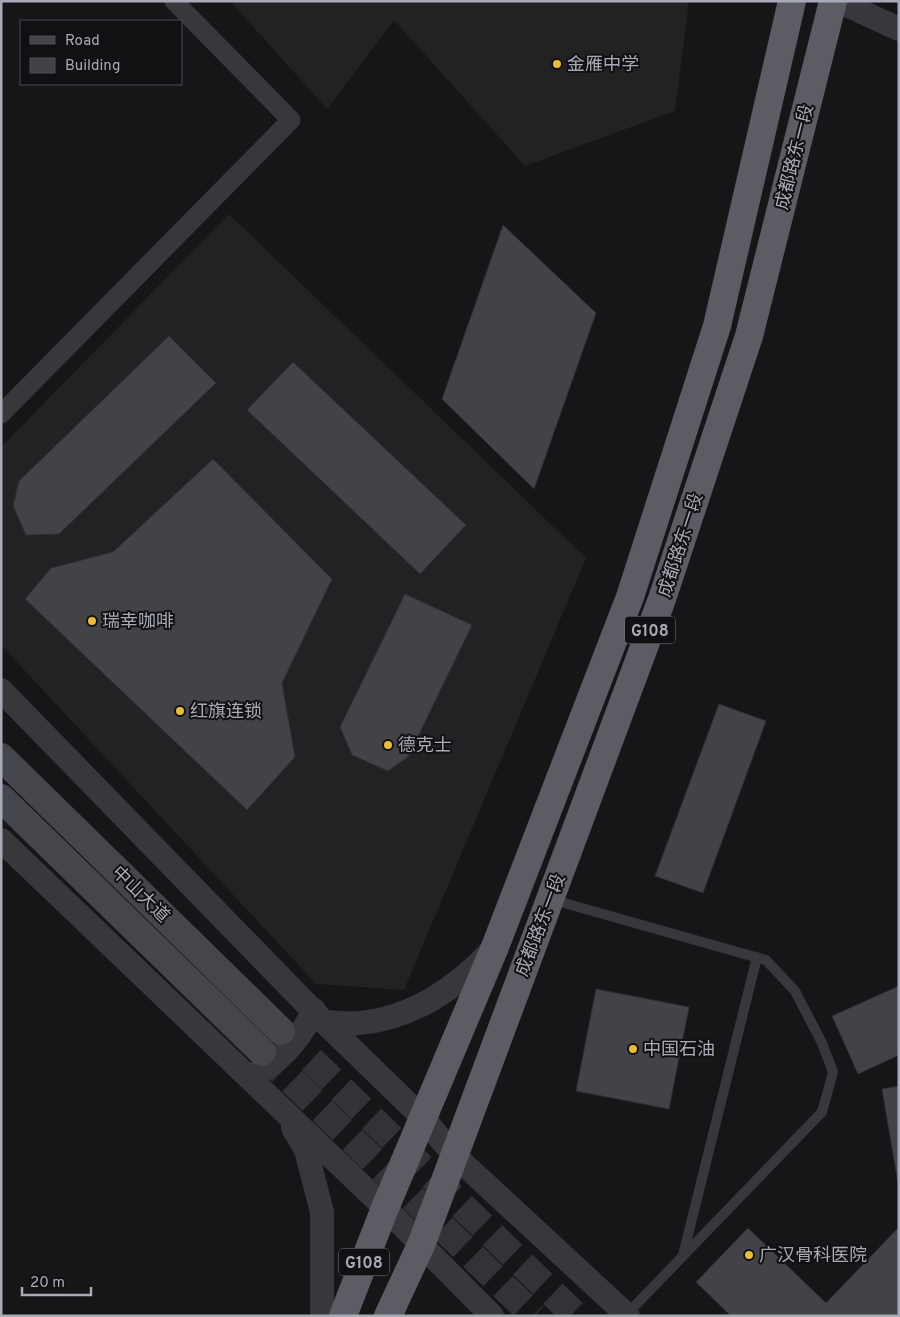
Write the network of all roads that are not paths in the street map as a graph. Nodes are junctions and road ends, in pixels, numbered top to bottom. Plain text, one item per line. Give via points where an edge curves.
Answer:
1 (174, 1) edge
2 (792, 1) edge
3 (834, 1) edge
4 (838, 1) edge
5 (899, 29) edge
6 (1, 414) edge
7 (1, 690) edge
8 (1, 757) edge
9 (1, 798) edge
10 (1, 840) edge
11 (550, 899) junction
12 (494, 947) junction
13 (758, 958) junction
14 (319, 1016) junction
15 (281, 1031) tunnel mouth
16 (262, 1052) tunnel mouth
17 (249, 1077) junction
18 (282, 1109) junction
19 (423, 1118) junction
20 (454, 1155) junction
21 (385, 1208) junction
22 (421, 1245) junction
23 (683, 1256) junction
24 (628, 1315) edge
25 (322, 1316) edge
26 (343, 1316) edge
27 (388, 1316) edge
28 (492, 1316) edge

1 - 6 street via 291,120
2 - 12 highway, 成都路东一段 / G108 via 717,326 630,597
3 - 11 highway, 成都路东一段 / G108 via 749,336 662,599
4 - 5 street
7 - 14 street
8 - 15 main road, 中山大道
9 - 16 main road, 中山大道
10 - 17 street
11 - 13 lane
11 - 20 highway, 成都路东一段 / G108
12 - 14 street via 473,970 418,1007 390,1018 359,1023
12 - 19 highway, 成都路东一段 / G108
13 - 23 lane
13 - 23 lane via 766,960 794,991 822,1043 833,1072 822,1112
14 - 17 street via 278,1059
14 - 19 street
17 - 18 street
18 - 21 street
18 - 25 street via 306,1150 322,1212
19 - 20 street
19 - 21 highway, 成都路东一段 / G108
20 - 22 highway, 成都路东一段 / G108
20 - 24 street
21 - 22 street
21 - 26 highway, G108
22 - 27 highway, G108
22 - 28 street
23 - 24 lane

